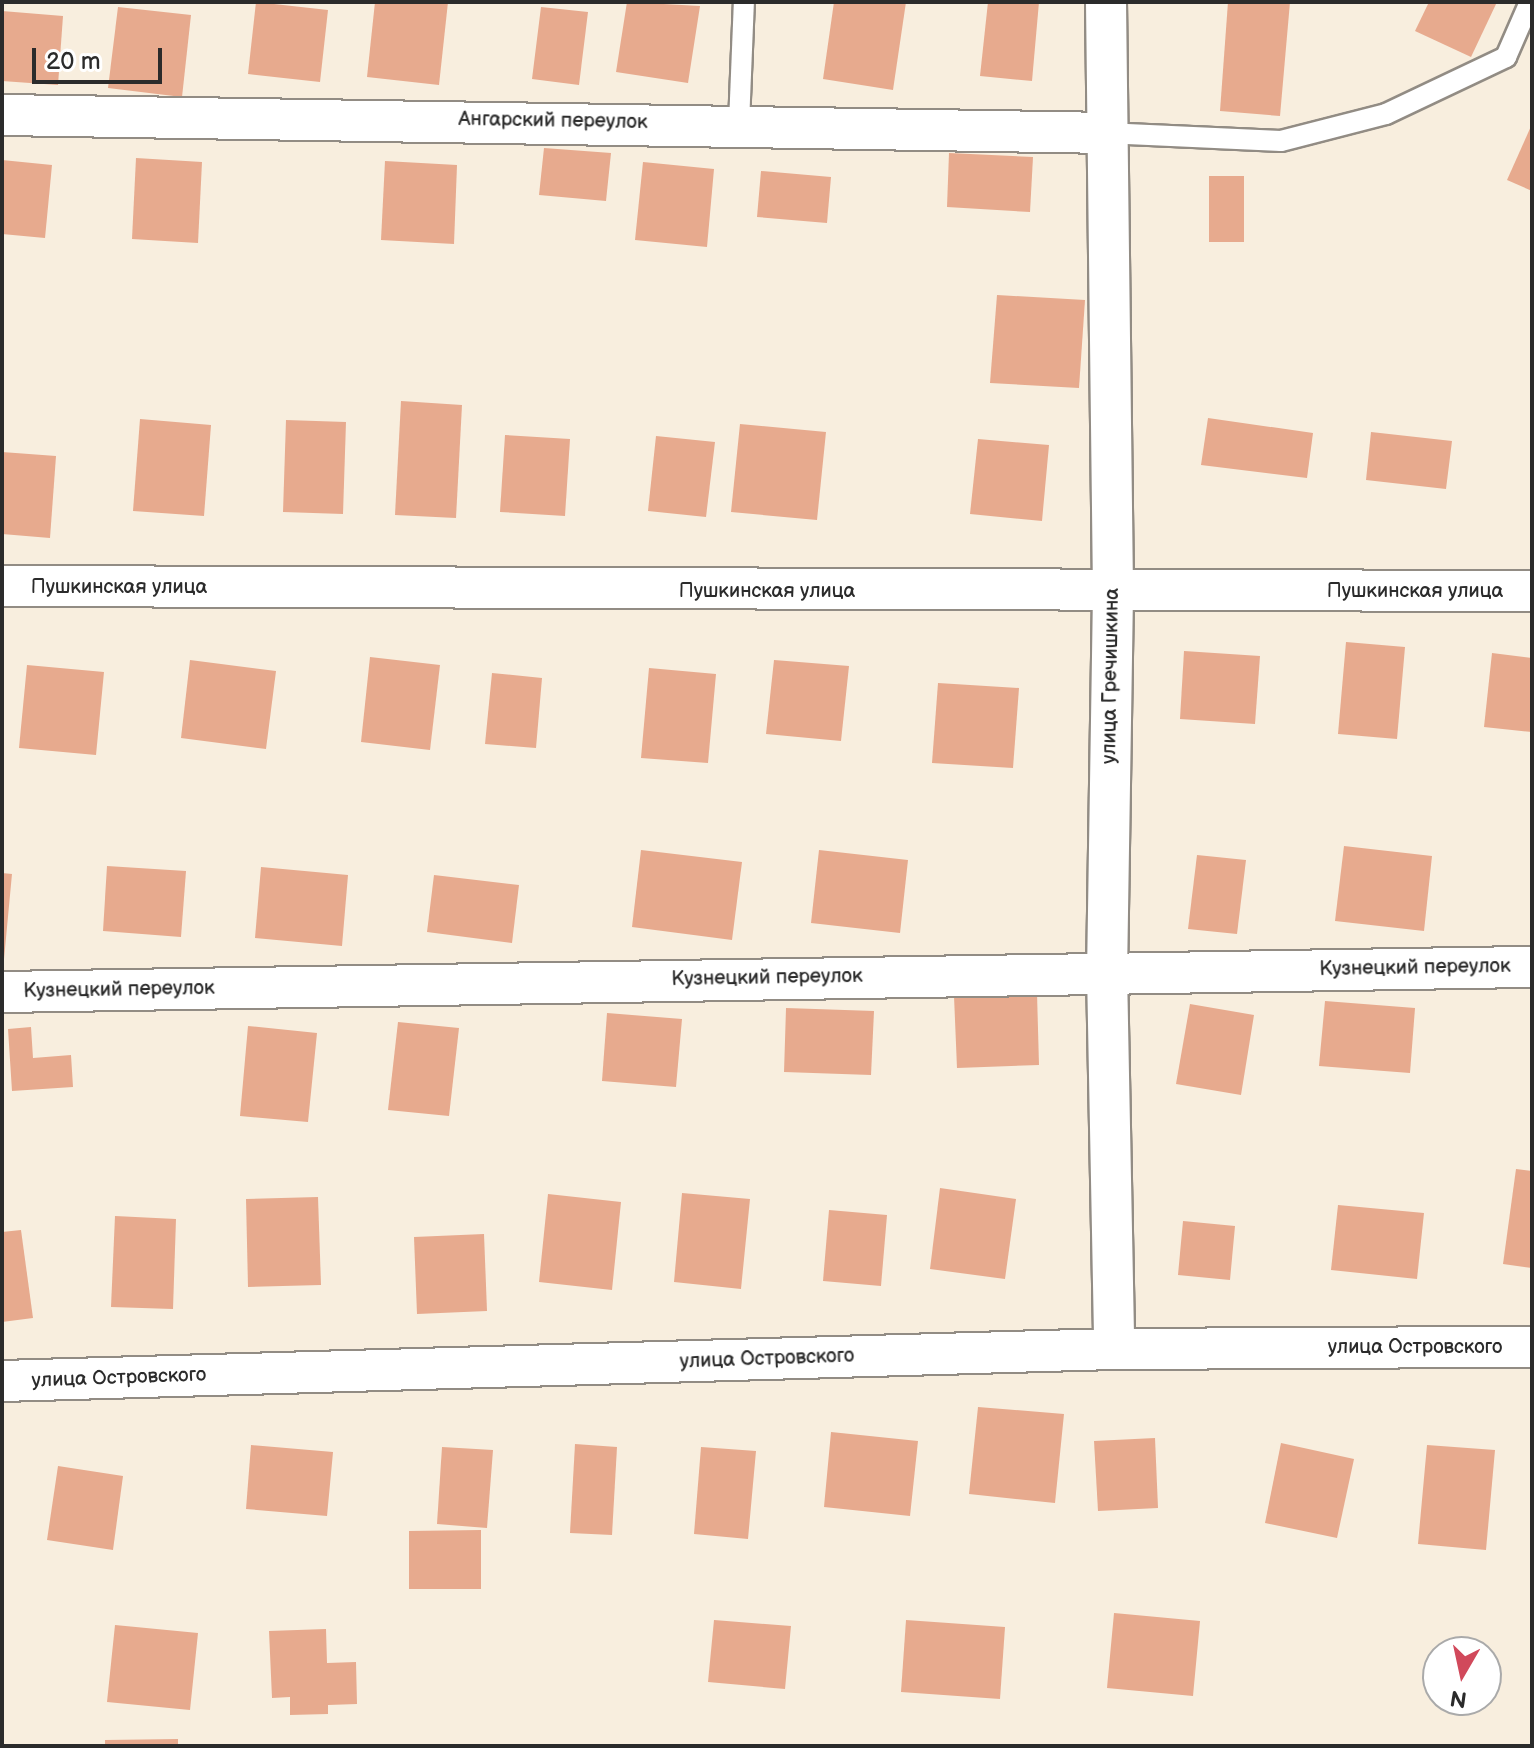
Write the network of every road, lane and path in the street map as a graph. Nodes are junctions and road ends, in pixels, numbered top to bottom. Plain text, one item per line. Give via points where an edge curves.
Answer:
1 (744, 2) edge
2 (1106, 2) edge
3 (1530, 2) edge
4 (2, 115) edge
5 (739, 124) junction
6 (1105, 133) junction
7 (2, 586) edge
8 (1532, 591) edge
9 (1113, 593) junction
10 (1532, 967) edge
11 (1107, 971) junction
12 (2, 992) edge
13 (1532, 1347) edge
14 (1114, 1349) junction
15 (2, 1381) edge

1 - 5 lane
2 - 6 street, улица Гречишкина
3 - 6 lane via 1506,57 1386,114 1281,141
4 - 5 street, Ангарский переулок
5 - 6 street, Ангарский переулок
6 - 9 street, улица Гречишкина
7 - 9 street, Пушкинская улица
8 - 9 street, Пушкинская улица
9 - 11 street, улица Гречишкина
10 - 11 street, Кузнецкий переулок
11 - 12 street, Кузнецкий переулок
11 - 14 street, улица Гречишкина
13 - 14 street, улица Островского
14 - 15 street, улица Островского

